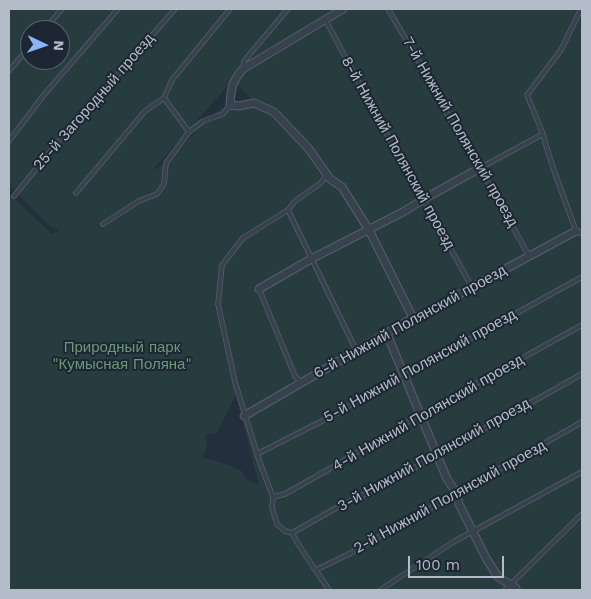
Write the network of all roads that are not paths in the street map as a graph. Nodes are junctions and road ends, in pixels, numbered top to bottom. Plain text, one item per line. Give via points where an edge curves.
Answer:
1 (62, 9) edge
2 (118, 9) edge
3 (175, 9) edge
4 (230, 9) edge
5 (288, 9) edge
6 (343, 9) edge
7 (388, 9) edge
8 (582, 9) edge
9 (325, 19) junction
10 (53, 20) edge
11 (20, 58) edge
12 (244, 69) junction
13 (9, 71) edge
14 (164, 98) junction
15 (230, 105) junction
16 (189, 132) junction
17 (543, 134) junction
18 (9, 140) edge
19 (480, 168) junction
20 (327, 174) junction
21 (76, 193) dead end
22 (14, 196) dead end
23 (424, 199) junction
24 (288, 210) junction
25 (103, 224) dead end
26 (369, 230) junction
27 (579, 233) edge
28 (530, 256) junction
29 (311, 259) junction
30 (582, 277) edge
31 (472, 287) junction
32 (259, 289) joint
33 (413, 318) junction
34 (582, 325) edge
35 (387, 334) junction
36 (357, 352) junction
37 (582, 374) edge
38 (405, 377) junction
39 (301, 382) junction
40 (420, 414) junction
41 (244, 416) junction
42 (582, 422) edge
43 (438, 453) junction
44 (257, 454) junction
45 (582, 472) edge
46 (456, 492) junction
47 (273, 497) junction
48 (582, 514) edge
49 (473, 532) junction
50 (292, 533) junction
51 (316, 570) junction
52 (513, 587) edge
53 (329, 590) edge
54 (380, 590) edge
55 (505, 590) edge

1 - 10 lane
2 - 18 lane
3 - 22 lane, 25-й Загородный проезд via 76,120
4 - 14 lane via 172,80
5 - 12 lane via 244,61
6 - 9 street
7 - 19 lane, 7-й Нижний Полянский проезд
8 - 17 lane via 561,50 527,95
9 - 12 street
9 - 23 lane, 8-й Нижний Полянский проезд
11 - 13 lane
12 - 15 street via 235,78
14 - 16 lane
14 - 21 lane via 145,111
15 - 16 lane via 223,114 203,121
15 - 20 street via 254,102 274,112 310,149
16 - 25 lane via 166,163 164,184 158,194 139,201
17 - 19 lane
17 - 27 lane via 549,158
19 - 23 street
19 - 28 lane, 7-й Нижний Полянский проезд
20 - 24 lane via 321,183 295,201
20 - 26 street via 342,187
23 - 26 street
23 - 31 lane, 8-й Нижний Полянский проезд
24 - 29 lane
24 - 41 lane via 242,238 222,265 218,304
26 - 29 street
26 - 33 street
27 - 28 street, 6-й Нижний Полянский проезд
28 - 31 street, 6-й Нижний Полянский проезд
29 - 32 street
29 - 36 lane
30 - 38 lane, 5-й Нижний Полянский проезд
31 - 33 street, 6-й Нижний Полянский проезд
32 - 39 lane via 295,376
33 - 35 street, 6-й Нижний Полянский проезд
34 - 40 lane, 4-й Нижний Полянский проезд
35 - 36 street, 6-й Нижний Полянский проезд
35 - 38 street
36 - 39 street, 6-й Нижний Полянский проезд
37 - 43 lane, 3-й Нижний Полянский проезд
38 - 40 street
38 - 44 lane, 5-й Нижний Полянский проезд via 378,388 332,416
39 - 41 street, 6-й Нижний Полянский проезд
40 - 43 street
40 - 47 lane, 4-й Нижний Полянский проезд via 331,468
41 - 44 lane
42 - 46 lane, 2-й Нижний Полянский проезд
43 - 46 street via 447,479
43 - 50 lane, 3-й Нижний Полянский проезд
44 - 47 lane
45 - 49 lane
46 - 49 street
46 - 51 lane, 2-й Нижний Полянский проезд
47 - 50 lane via 272,508 277,524
48 - 52 lane
49 - 52 street via 498,576
49 - 54 lane
50 - 51 lane
51 - 53 lane
52 - 55 lane

